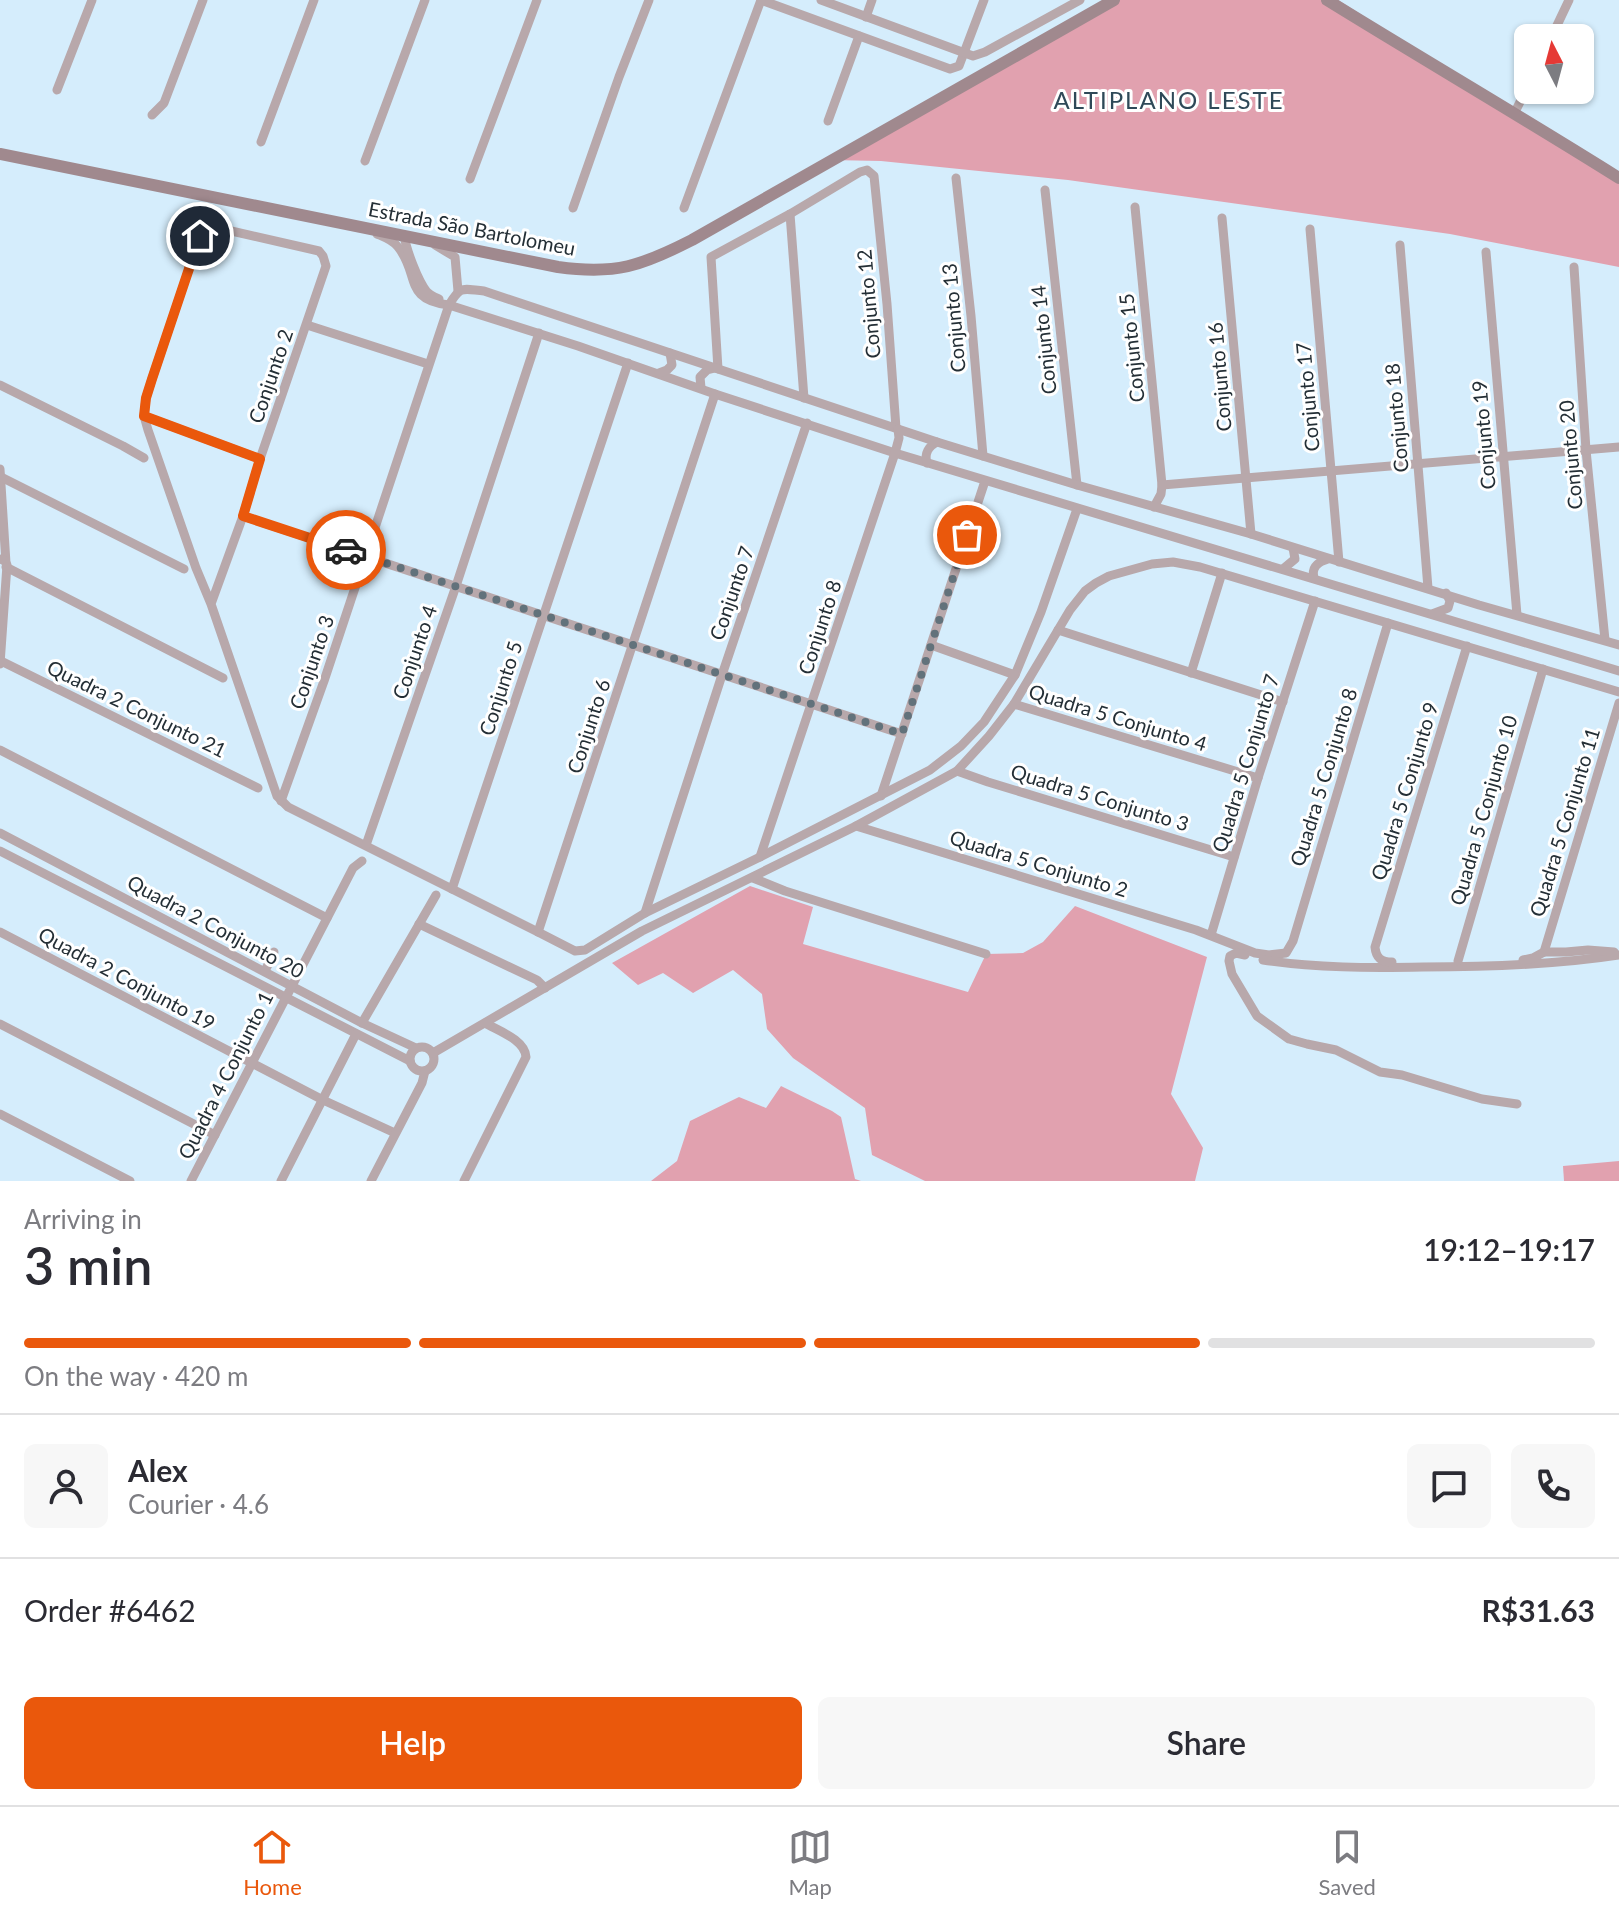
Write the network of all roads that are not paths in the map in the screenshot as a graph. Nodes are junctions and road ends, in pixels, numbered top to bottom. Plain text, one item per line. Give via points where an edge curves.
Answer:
1 (92, 0) edge
2 (203, 0) edge
3 (314, 0) edge
4 (425, 0) edge
5 (537, 0) edge
6 (649, 0) edge
7 (761, 0) edge
8 (820, 0) edge
9 (872, 0) edge
10 (984, 0) edge
11 (1080, 0) edge
12 (1114, 0) edge
13 (1327, 0) edge
14 (1569, 0) edge
15 (866, 17) junction
16 (811, 18) junction
17 (1558, 24) edge
18 (859, 36) junction
19 (964, 54) junction
20 (57, 90) dead end
21 (1519, 104) edge
22 (1515, 112) junction
23 (152, 115) dead end
24 (828, 121) dead end
25 (261, 142) dead end
26 (0, 154) edge
27 (365, 161) dead end
28 (956, 178) dead end
29 (1619, 178) edge
30 (470, 179) dead end
31 (1045, 190) dead end
32 (1135, 207) dead end
33 (573, 208) dead end
34 (684, 208) dead end
35 (790, 214) junction
36 (1222, 218) dead end
37 (360, 226) junction
38 (1310, 229) dead end
39 (404, 235) junction
40 (425, 239) junction
41 (1400, 245) dead end
42 (459, 246) junction
43 (1486, 252) dead end
44 (1574, 267) dead end
45 (460, 290) junction
46 (449, 305) junction
47 (307, 325) junction
48 (539, 333) junction
49 (670, 353) junction
50 (628, 363) junction
51 (428, 364) junction
52 (716, 368) junction
53 (659, 373) junction
54 (0, 385) edge
55 (701, 388) junction
56 (715, 394) junction
57 (804, 398) junction
58 (144, 416) junction
59 (807, 423) junction
60 (897, 428) junction
61 (937, 442) junction
62 (1619, 447) edge
63 (1586, 450) junction
64 (895, 453) junction
65 (983, 456) junction
66 (1504, 457) junction
67 (144, 458) dead end
68 (260, 459) junction
69 (927, 463) junction
70 (1418, 464) junction
71 (0, 469) edge
72 (1332, 471) junction
73 (1, 477) edge
74 (1246, 477) junction
75 (985, 481) junction
76 (1077, 485) junction
77 (1162, 485) junction
78 (1100, 499) junction
79 (1154, 507) junction
80 (1077, 509) junction
81 (1089, 512) junction
82 (243, 516) junction
83 (1251, 534) junction
84 (1293, 548) junction
85 (365, 556) junction
86 (1328, 559) junction
87 (1339, 562) junction
88 (4, 566) edge
89 (184, 569) dead end
90 (1283, 569) junction
91 (1222, 573) junction
92 (1314, 578) junction
93 (456, 586) junction
94 (1428, 588) junction
95 (1446, 593) junction
96 (1315, 601) junction
97 (211, 604) junction
98 (1479, 605) junction
99 (1432, 614) junction
100 (543, 615) junction
101 (1517, 615) junction
102 (1469, 617) junction
103 (1388, 623) junction
104 (1058, 630) junction
105 (1605, 640) junction
106 (931, 645) junction
107 (1619, 645) edge
108 (634, 646) junction
109 (1467, 646) junction
110 (0, 662) edge
111 (1543, 669) junction
112 (1617, 669) edge
113 (1191, 673) junction
114 (722, 675) junction
115 (1015, 675) junction
116 (223, 678) dead end
117 (1619, 692) edge
118 (1283, 702) junction
119 (1619, 703) edge
120 (1014, 704) junction
121 (812, 705) junction
122 (902, 734) junction
123 (0, 750) edge
124 (957, 771) junction
125 (1258, 778) junction
126 (258, 788) dead end
127 (881, 796) junction
128 (281, 801) junction
129 (856, 826) junction
130 (0, 833) edge
131 (366, 845) junction
132 (0, 851) edge
133 (760, 857) junction
134 (1234, 857) junction
135 (362, 861) dead end
136 (753, 878) junction
137 (452, 889) junction
138 (436, 895) dead end
139 (645, 913) junction
140 (327, 918) junction
141 (419, 924) junction
142 (0, 932) edge
143 (538, 932) junction
144 (1211, 935) junction
145 (1293, 941) joint
146 (274, 952) dead end
147 (1544, 952) junction
148 (1619, 952) edge
149 (986, 954) dead end
150 (1458, 961) junction
151 (265, 971) junction
152 (291, 986) junction
153 (545, 988) junction
154 (286, 997) junction
155 (362, 1023) junction
156 (485, 1023) junction
157 (0, 1024) edge
158 (356, 1034) junction
159 (416, 1048) junction
160 (433, 1053) junction
161 (410, 1061) junction
162 (252, 1063) junction
163 (425, 1071) junction
164 (323, 1100) junction
165 (1517, 1104) dead end
166 (0, 1114) edge
167 (395, 1133) junction
168 (215, 1135) junction
169 (130, 1181) edge
170 (191, 1181) edge
171 (281, 1181) edge
172 (371, 1181) edge
173 (464, 1181) edge

1 - 20 street
2 - 23 street via 164,103
3 - 25 street
4 - 27 street
5 - 30 street
6 - 33 street
7 - 16 street
7 - 34 street
8 - 15 street
8 - 16 street
9 - 15 street
10 - 19 street
11 - 19 street via 985,52
12 - 42 street, Estrada São Bartolomeu via 654,259 593,271
13 - 22 street
14 - 17 street
15 - 19 street
16 - 18 street
18 - 19 street via 950,69 959,66
18 - 24 street
21 - 22 street
22 - 29 street
26 - 37 street, Estrada São Bartolomeu
28 - 65 street, Conjunto 13
31 - 76 street, Conjunto 14
32 - 77 street, Conjunto 15
35 - 52 street via 711,257
35 - 57 street
35 - 60 street, Conjunto 12 via 860,172 874,176
36 - 74 street, Conjunto 16
37 - 39 street, Estrada São Bartolomeu
37 - 46 street via 399,248 422,298
38 - 72 street, Conjunto 17
39 - 40 street, Estrada São Bartolomeu
39 - 46 street via 425,288
40 - 42 street, Estrada São Bartolomeu
40 - 45 street via 455,257
41 - 70 street, Conjunto 18
42 - 45 street
43 - 66 street, Conjunto 19
44 - 63 street, Conjunto 20
45 - 46 street, Conjunto 3
45 - 49 street via 484,291
46 - 48 street
46 - 51 street, Conjunto 3
47 - 51 street
47 - 58 street, Conjunto 2 via 326,266 319,251 206,229 152,379
47 - 68 street, Conjunto 2
48 - 50 street
48 - 93 street, Conjunto 4
49 - 52 street
49 - 53 street via 672,365
50 - 53 street
50 - 100 street, Conjunto 5
51 - 85 street, Conjunto 3
52 - 55 street via 700,377
52 - 57 street
53 - 55 street
54 - 67 street
55 - 56 street
56 - 59 street
56 - 108 street, Conjunto 6
57 - 60 street
58 - 68 street
58 - 97 street
59 - 64 street
59 - 114 street, Conjunto 7
60 - 61 street
60 - 64 street, Conjunto 12
61 - 65 street
61 - 69 street via 927,451
62 - 63 street
63 - 66 street
63 - 105 street, Conjunto 20
64 - 69 street
64 - 121 street, Conjunto 8
65 - 76 street
66 - 70 street
66 - 101 street, Conjunto 19
68 - 82 street, Conjunto 2
69 - 75 street
70 - 72 street
70 - 94 street, Conjunto 18
71 - 73 street
72 - 74 street
72 - 87 street, Conjunto 17
73 - 88 street
73 - 89 street
74 - 77 street
74 - 83 street, Conjunto 16
75 - 80 street
75 - 106 street
76 - 78 street
77 - 79 street
78 - 79 street
78 - 81 street
79 - 83 street
80 - 81 street
80 - 115 street
81 - 90 street
82 - 85 street
82 - 97 street, Conjunto 2
83 - 84 street
84 - 86 street
84 - 90 street via 1295,559
85 - 93 street
85 - 128 street, Conjunto 3
86 - 87 street
86 - 92 street via 1315,566
87 - 94 street
88 - 110 street
88 - 116 street
90 - 92 street
91 - 96 street
91 - 104 street via 1173,562 1109,576 1085,591
91 - 113 street
92 - 99 street
93 - 100 street
93 - 131 street, Conjunto 4
94 - 95 street
95 - 98 street
95 - 99 street via 1448,608
96 - 103 street
96 - 118 street, Quadra 5 Conjunto 7
97 - 128 street
98 - 101 street
98 - 102 street
99 - 102 street
100 - 108 street
100 - 137 street, Conjunto 5
101 - 105 street
102 - 112 street
103 - 109 street
103 - 145 street, Quadra 5 Conjunto 8
104 - 113 street
104 - 120 street
105 - 107 street
106 - 115 street
106 - 122 street
108 - 114 street
108 - 143 street, Conjunto 6
109 - 111 street
109 - 150 street, Quadra 5 Conjunto 9 via 1375,947 1385,962
110 - 126 street, Quadra 2 Conjunto 21
111 - 117 street
111 - 150 street, Quadra 5 Conjunto 10
113 - 118 street
114 - 121 street
114 - 139 street, Conjunto 7
115 - 127 street via 961,746
118 - 125 street, Quadra 5 Conjunto 7
119 - 147 street, Quadra 5 Conjunto 11
120 - 124 street
120 - 125 street, Quadra 5 Conjunto 4
121 - 122 street
121 - 133 street, Conjunto 8
122 - 127 street
123 - 140 street
124 - 129 street
124 - 134 street, Quadra 5 Conjunto 3
125 - 134 street, Quadra 5 Conjunto 7
127 - 133 street
128 - 131 street
129 - 136 street
129 - 144 street, Quadra 5 Conjunto 2
130 - 151 street, Quadra 2 Conjunto 20
131 - 137 street
132 - 154 street
133 - 139 street
134 - 144 street, Quadra 5 Conjunto 7
135 - 140 street, Quadra 4 Conjunto 1 via 353,868
136 - 149 street
136 - 153 street via 642,931
137 - 143 street
138 - 141 street
139 - 143 street via 580,951
140 - 152 street, Quadra 4 Conjunto 1
141 - 153 street
141 - 155 street
142 - 162 street, Quadra 2 Conjunto 19
144 - 145 street, Quadra 5 Conjunto 2 via 1269,955 1286,953
146 - 151 street
147 - 148 street
147 - 150 street via 1527,959
148 - 165 street via 1590,960 1414,967 1230,956 1232,974 1257,1016 1289,1039 1336,1050 1380,1072
151 - 152 street, Quadra 2 Conjunto 20
152 - 154 street, Quadra 4 Conjunto 1
152 - 155 street, Quadra 2 Conjunto 20
153 - 156 street
154 - 158 street
154 - 162 street, Quadra 4 Conjunto 1
155 - 159 street, Quadra 2 Conjunto 20
156 - 160 street
156 - 173 street via 527,1052
157 - 168 street
158 - 161 street
158 - 164 street
159 - 160 street
159 - 161 street
160 - 163 street via 433,1064
161 - 163 street
162 - 164 street, Quadra 2 Conjunto 19
162 - 168 street, Quadra 4 Conjunto 1
163 - 167 street
164 - 167 street, Quadra 2 Conjunto 19
164 - 171 street
166 - 169 street
167 - 172 street
168 - 170 street, Quadra 4 Conjunto 1

